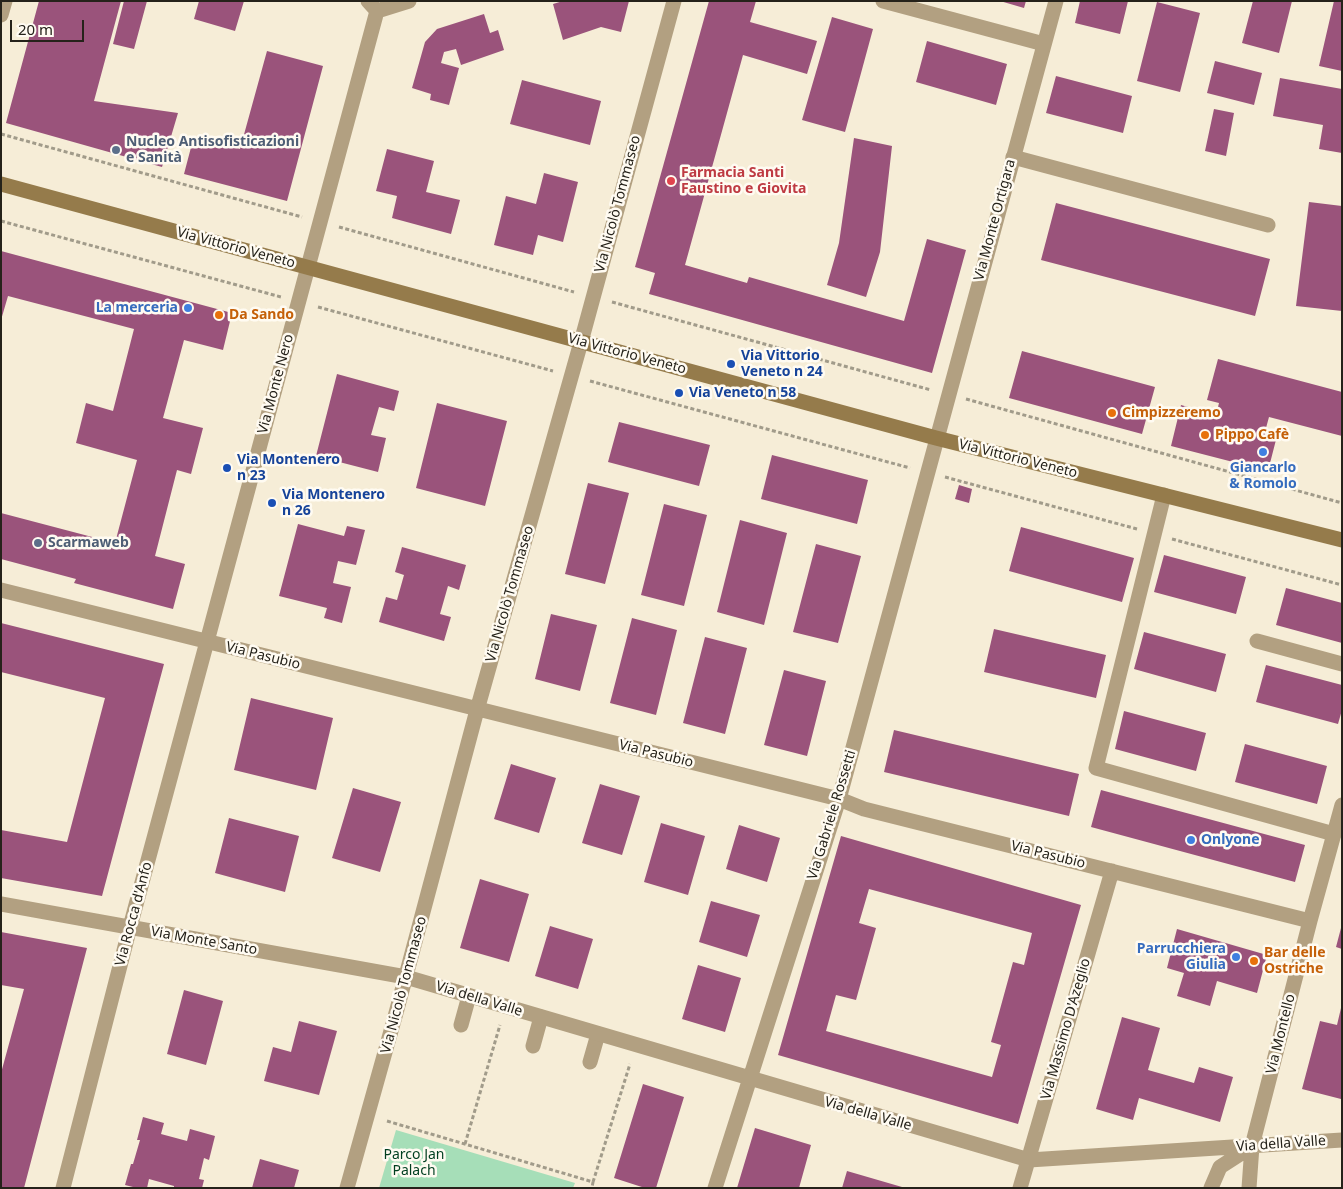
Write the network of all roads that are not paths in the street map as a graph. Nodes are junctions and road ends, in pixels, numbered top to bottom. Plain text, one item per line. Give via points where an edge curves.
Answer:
1 (5, 1) edge
2 (409, 1) edge
3 (674, 1) edge
4 (883, 1) edge
5 (1056, 1) edge
6 (373, 6) edge
7 (1, 15) edge
8 (1044, 44) junction
9 (1013, 156) junction
10 (1, 184) edge
11 (1268, 225) dead end
12 (307, 268) junction
13 (581, 342) junction
14 (936, 438) junction
15 (1164, 495) junction
16 (1342, 540) edge
17 (1, 590) edge
18 (1258, 640) dead end
19 (208, 641) junction
20 (1342, 664) edge
21 (477, 710) junction
22 (839, 799) junction
23 (1342, 808) edge
24 (1334, 834) junction
25 (1112, 871) junction
26 (1, 904) edge
27 (1310, 921) junction
28 (130, 927) junction
29 (406, 977) junction
30 (469, 996) junction
31 (541, 1017) junction
32 (460, 1025) dead end
33 (598, 1034) junction
34 (532, 1046) dead end
35 (590, 1062) dead end
36 (749, 1079) junction
37 (1342, 1140) edge
38 (1252, 1146) junction
39 (1028, 1160) junction
40 (63, 1188) edge
41 (347, 1188) edge
42 (715, 1188) edge
43 (1020, 1188) edge
44 (1211, 1188) edge
45 (1249, 1188) edge

1 - 7 street
2 - 6 street
3 - 13 street, Via Nicolò Tommaseo
4 - 8 street
5 - 8 street, Via Monte Ortigara
6 - 12 street, Via Monte Nero
8 - 9 street, Via Monte Ortigara
9 - 11 street
9 - 14 street, Via Monte Ortigara
10 - 12 street, Via Vittorio Veneto
12 - 13 street, Via Vittorio Veneto
12 - 19 street, Via Monte Nero
13 - 14 street, Via Vittorio Veneto
13 - 21 street, Via Nicolò Tommaseo
14 - 15 street, Via Vittorio Veneto
14 - 22 street, Via Gabriele Rossetti
15 - 16 street, Via Vittorio Veneto
15 - 24 street via 1096,768
17 - 19 street, Via Pasubio
18 - 20 street
19 - 21 street, Via Pasubio
19 - 28 street, Via Rocca d'Anfo
21 - 22 street, Via Pasubio
21 - 29 street, Via Nicolò Tommaseo
22 - 25 street, Via Pasubio via 864,809
22 - 36 street, Via Gabriele Rossetti
23 - 24 street, Via Montello
24 - 27 street, Via Montello
25 - 27 street, Via Pasubio
25 - 39 street, Via Massimo D'Azeglio
26 - 28 street, Via Monte Santo
27 - 38 street, Via Montello
28 - 29 street, Via Monte Santo
28 - 40 street, Via Rocca d'Anfo
29 - 30 street, Via della Valle
29 - 41 street, Via Nicolò Tommaseo
30 - 31 street, Via della Valle
30 - 32 street
31 - 33 street, Via della Valle
31 - 34 street
33 - 35 street
33 - 36 street, Via della Valle
36 - 39 street, Via della Valle
36 - 42 street, Via Gabriele Rossetti
37 - 38 street, Via della Valle
38 - 39 street, Via della Valle
38 - 44 street via 1220,1167
38 - 45 street, Via Montello
39 - 43 street, Via Massimo D'Azeglio

